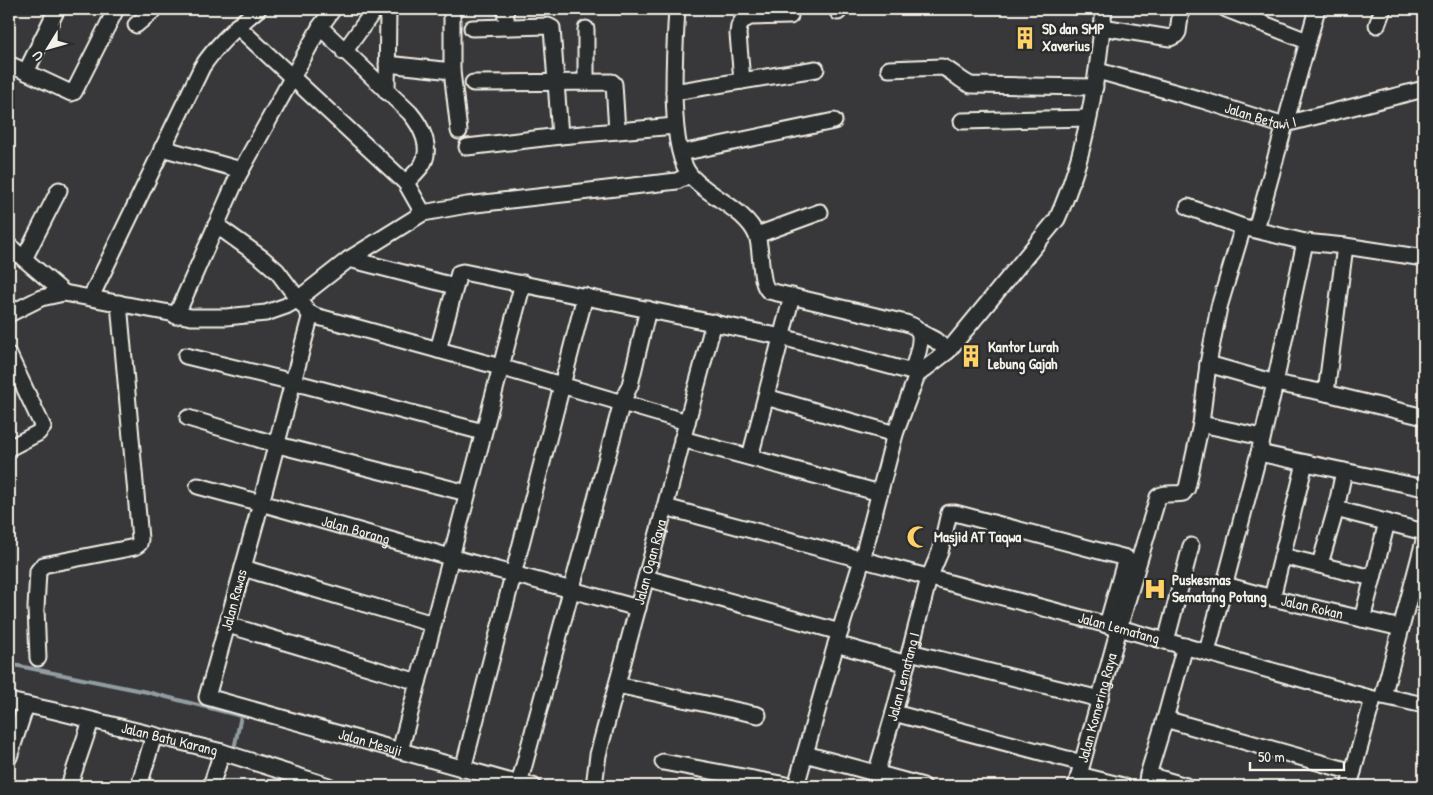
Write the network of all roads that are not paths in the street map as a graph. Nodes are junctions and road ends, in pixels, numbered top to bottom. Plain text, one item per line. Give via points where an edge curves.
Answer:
1 (57, 9) edge
2 (116, 9) edge
3 (155, 9) edge
4 (258, 9) edge
5 (333, 9) edge
6 (375, 9) edge
7 (388, 9) edge
8 (505, 9) edge
9 (677, 9) edge
10 (1104, 9) edge
11 (1181, 9) edge
12 (1226, 9) edge
13 (1317, 9) edge
14 (1383, 9) edge
15 (452, 14) dead end
16 (790, 16) dead end
17 (1377, 24) dead end
18 (136, 25) dead end
19 (236, 26) junction
20 (320, 27) junction
21 (507, 27) junction
22 (1102, 27) junction
23 (472, 28) dead end
24 (586, 29) dead end
25 (1307, 41) junction
26 (344, 52) junction
27 (9, 64) edge
28 (387, 64) junction
29 (816, 69) dead end
30 (889, 69) dead end
31 (452, 71) junction
32 (1098, 71) junction
33 (26, 72) junction
34 (293, 77) junction
35 (742, 81) junction
36 (586, 82) junction
37 (473, 83) dead end
38 (556, 83) junction
39 (1095, 87) junction
40 (1424, 89) edge
41 (387, 92) junction
42 (674, 92) junction
43 (1089, 118) junction
44 (834, 121) dead end
45 (962, 121) dead end
46 (1285, 124) junction
47 (676, 126) junction
48 (459, 131) dead end
49 (617, 131) junction
50 (560, 136) junction
51 (467, 147) dead end
52 (162, 148) junction
53 (681, 154) junction
54 (241, 170) junction
55 (689, 175) junction
56 (406, 183) junction
57 (60, 190) dead end
58 (1188, 207) dead end
59 (820, 212) dead end
60 (424, 213) junction
61 (216, 224) junction
62 (1249, 228) junction
63 (757, 236) junction
64 (1306, 242) junction
65 (1345, 246) junction
66 (14, 252) edge
67 (1424, 258) edge
68 (350, 259) junction
69 (523, 283) junction
70 (454, 286) junction
71 (64, 293) junction
72 (585, 296) junction
73 (792, 296) junction
74 (90, 297) junction
75 (298, 299) junction
76 (119, 303) junction
77 (648, 309) junction
78 (9, 314) edge
79 (311, 314) junction
80 (176, 316) junction
81 (714, 322) junction
82 (920, 332) junction
83 (782, 337) junction
84 (438, 350) junction
85 (948, 351) junction
86 (9, 355) edge
87 (186, 356) dead end
88 (1208, 364) junction
89 (500, 367) junction
90 (915, 373) junction
91 (293, 382) junction
92 (1275, 383) junction
93 (563, 386) junction
94 (1326, 393) junction
95 (766, 397) junction
96 (622, 402) junction
97 (1424, 417) edge
98 (188, 418) dead end
99 (687, 422) junction
100 (1201, 424) junction
101 (483, 432) junction
102 (896, 434) junction
103 (1262, 437) junction
104 (682, 440) junction
105 (278, 444) junction
106 (9, 448) edge
107 (1259, 453) junction
108 (750, 457) junction
109 (1305, 463) junction
110 (1344, 471) junction
111 (198, 486) dead end
112 (1424, 488) edge
113 (467, 493) junction
114 (880, 494) junction
115 (261, 503) junction
116 (666, 507) junction
117 (1336, 509) junction
118 (1387, 522) junction
119 (1424, 532) edge
120 (1424, 542) edge
121 (1191, 546) dead end
122 (1282, 556) junction
123 (450, 557) junction
124 (862, 560) junction
125 (1320, 564) junction
126 (243, 568) junction
127 (514, 574) junction
128 (646, 578) junction
129 (929, 578) junction
130 (1373, 578) junction
131 (1127, 579) junction
132 (1225, 585) junction
133 (572, 591) junction
134 (1272, 598) junction
135 (638, 608) junction
136 (1362, 619) junction
137 (433, 624) junction
138 (228, 626) junction
139 (1113, 627) junction
140 (1400, 628) junction
141 (838, 638) junction
142 (1166, 641) junction
143 (1185, 646) junction
144 (1207, 652) junction
145 (38, 658) dead end
146 (908, 658) junction
147 (418, 682) junction
148 (617, 685) junction
149 (207, 697) joint
150 (1378, 697) junction
151 (1100, 699) junction
152 (9, 701) edge
153 (26, 705) junction
154 (1424, 706) edge
155 (894, 713) junction
156 (758, 715) dead end
157 (1165, 719) junction
158 (91, 720) junction
159 (154, 736) junction
160 (400, 751) junction
161 (222, 752) junction
162 (805, 754) junction
163 (9, 757) edge
164 (663, 762) dead end
165 (463, 769) junction
166 (876, 774) junction
167 (1079, 775) edge
168 (1351, 779) edge
169 (292, 781) edge
170 (1147, 781) edge
171 (526, 785) edge
172 (69, 786) edge
173 (139, 786) edge
174 (211, 786) edge
175 (329, 786) edge
176 (594, 786) edge
177 (791, 786) edge
178 (796, 786) edge
179 (923, 786) edge
180 (1123, 786) edge
181 (1186, 786) edge

1 - 33 street
2 - 33 street via 74,92
3 - 18 street
4 - 19 street
5 - 20 street
6 - 26 street
7 - 28 street
8 - 21 street
9 - 42 street
10 - 22 street
11 - 22 street via 1178,32 1170,38
12 - 25 street
13 - 25 street
14 - 17 street
15 - 31 street
16 - 35 street via 750,17 742,21 738,34
19 - 34 street
19 - 52 street via 202,67
20 - 26 street
20 - 34 street
21 - 23 street
21 - 38 street via 552,28
22 - 32 street
24 - 36 street
25 - 46 street
26 - 41 street
27 - 33 street
28 - 31 street
28 - 41 street
29 - 35 street
30 - 39 street via 942,67 971,85
31 - 48 street
32 - 39 street
32 - 46 street, Jalan Betawi I via 1266,122
34 - 54 street
34 - 56 street
35 - 42 street
36 - 38 street
36 - 49 street via 614,84
37 - 38 street
38 - 50 street
39 - 43 street
40 - 46 street, Jalan Betawi I
41 - 56 street via 418,122 425,141 426,156 422,165
42 - 47 street
43 - 45 street
43 - 85 street via 1078,165 1057,219
44 - 53 street
46 - 62 street
47 - 49 street
47 - 53 street
49 - 50 street
50 - 51 street
52 - 54 street
52 - 74 street
53 - 55 street
54 - 61 street
55 - 60 street via 677,181 467,204
55 - 63 street via 747,220
56 - 60 street
57 - 66 street
58 - 62 street
59 - 63 street
60 - 68 street
61 - 75 street via 270,265
61 - 80 street
62 - 64 street
62 - 88 street via 1219,307
63 - 73 street via 766,289
64 - 65 street
64 - 92 street
65 - 67 street
65 - 94 street
66 - 71 street
68 - 70 street
68 - 75 street
69 - 70 street via 462,272
69 - 72 street
69 - 89 street
70 - 84 street
71 - 74 street
71 - 78 street via 41,298
72 - 77 street
72 - 93 street
73 - 82 street via 906,323
73 - 83 street
74 - 76 street
75 - 79 street
75 - 80 street via 256,315
76 - 80 street
76 - 145 street via 139,544 40,568 36,608
77 - 81 street
77 - 96 street via 630,384
79 - 84 street
79 - 91 street
81 - 83 street
81 - 99 street
82 - 85 street
82 - 90 street
83 - 90 street
83 - 95 street
84 - 89 street
85 - 90 street
86 - 106 street via 42,427 38,433
87 - 91 street
88 - 92 street
88 - 100 street
89 - 93 street
89 - 101 street
90 - 102 street
91 - 101 street
91 - 105 street
92 - 94 street
92 - 103 street
93 - 96 street
93 - 127 street
94 - 97 street
95 - 102 street
95 - 108 street
96 - 99 street
96 - 133 street
98 - 105 street
99 - 104 street
100 - 103 street
100 - 131 street, Jalan Komering Raya via 1187,488 1183,493 1158,497
101 - 113 street
102 - 114 street
103 - 107 street
104 - 108 street
104 - 116 street
105 - 113 street
105 - 115 street
107 - 109 street
107 - 132 street
108 - 114 street
109 - 110 street
109 - 122 street
110 - 112 street
110 - 117 street
111 - 115 street, Jalan Borang
113 - 123 street
114 - 124 street
115 - 123 street, Jalan Borang
115 - 126 street, Jalan Rawas
116 - 124 street, Jalan Ogan Raya
116 - 128 street, Jalan Ogan Raya
117 - 118 street
117 - 125 street
118 - 119 street
118 - 130 street
120 - 140 street
121 - 142 street
122 - 125 street
122 - 134 street
123 - 127 street, Jalan Borang
123 - 137 street
124 - 129 street, Jalan Lematang
124 - 141 street
125 - 130 street
126 - 137 street
126 - 138 street, Jalan Rawas
127 - 133 street, Jalan Borang
127 - 165 street
128 - 135 street, Jalan Ogan Raya
128 - 141 street
129 - 131 street, Jalan Lematang I via 940,552 950,512 1126,558
129 - 139 street, Jalan Lematang
129 - 146 street, Jalan Lematang I
130 - 136 street
131 - 139 street, Jalan Komering Raya
132 - 134 street, Jalan Rokan
132 - 144 street
133 - 135 street, Jalan Borang
133 - 171 street
134 - 136 street, Jalan Rokan
135 - 148 street, Jalan Ogan Raya
136 - 140 street, Jalan Rokan
137 - 147 street
138 - 147 street
138 - 149 street, Jalan Rawas
139 - 142 street, Jalan Lematang
139 - 151 street, Jalan Komering Raya
140 - 150 street
141 - 146 street
141 - 162 street
142 - 143 street, Jalan Lematang
143 - 144 street, Jalan Lematang
143 - 157 street
144 - 150 street, Jalan Lematang
146 - 151 street
146 - 155 street, Jalan Lematang I
147 - 160 street
148 - 156 street
148 - 176 street, Jalan Ogan Raya via 598,756
149 - 160 street, Jalan Mesuji
150 - 154 street, Jalan Lematang
150 - 168 street
151 - 167 street, Jalan Komering Raya
152 - 153 street, Jalan Batu Karang
153 - 158 street, Jalan Batu Karang
153 - 163 street
155 - 166 street, Jalan Lematang I
155 - 167 street
157 - 168 street
157 - 170 street
158 - 159 street, Jalan Batu Karang
158 - 172 street
159 - 161 street, Jalan Batu Karang
159 - 173 street
160 - 165 street, Jalan Mesuji
161 - 169 street, Jalan Batu Karang
161 - 174 street
162 - 166 street
162 - 178 street
164 - 177 street
165 - 171 street, Jalan Mesuji
166 - 179 street
167 - 180 street
169 - 175 street, Jalan Batu Karang
170 - 181 street

